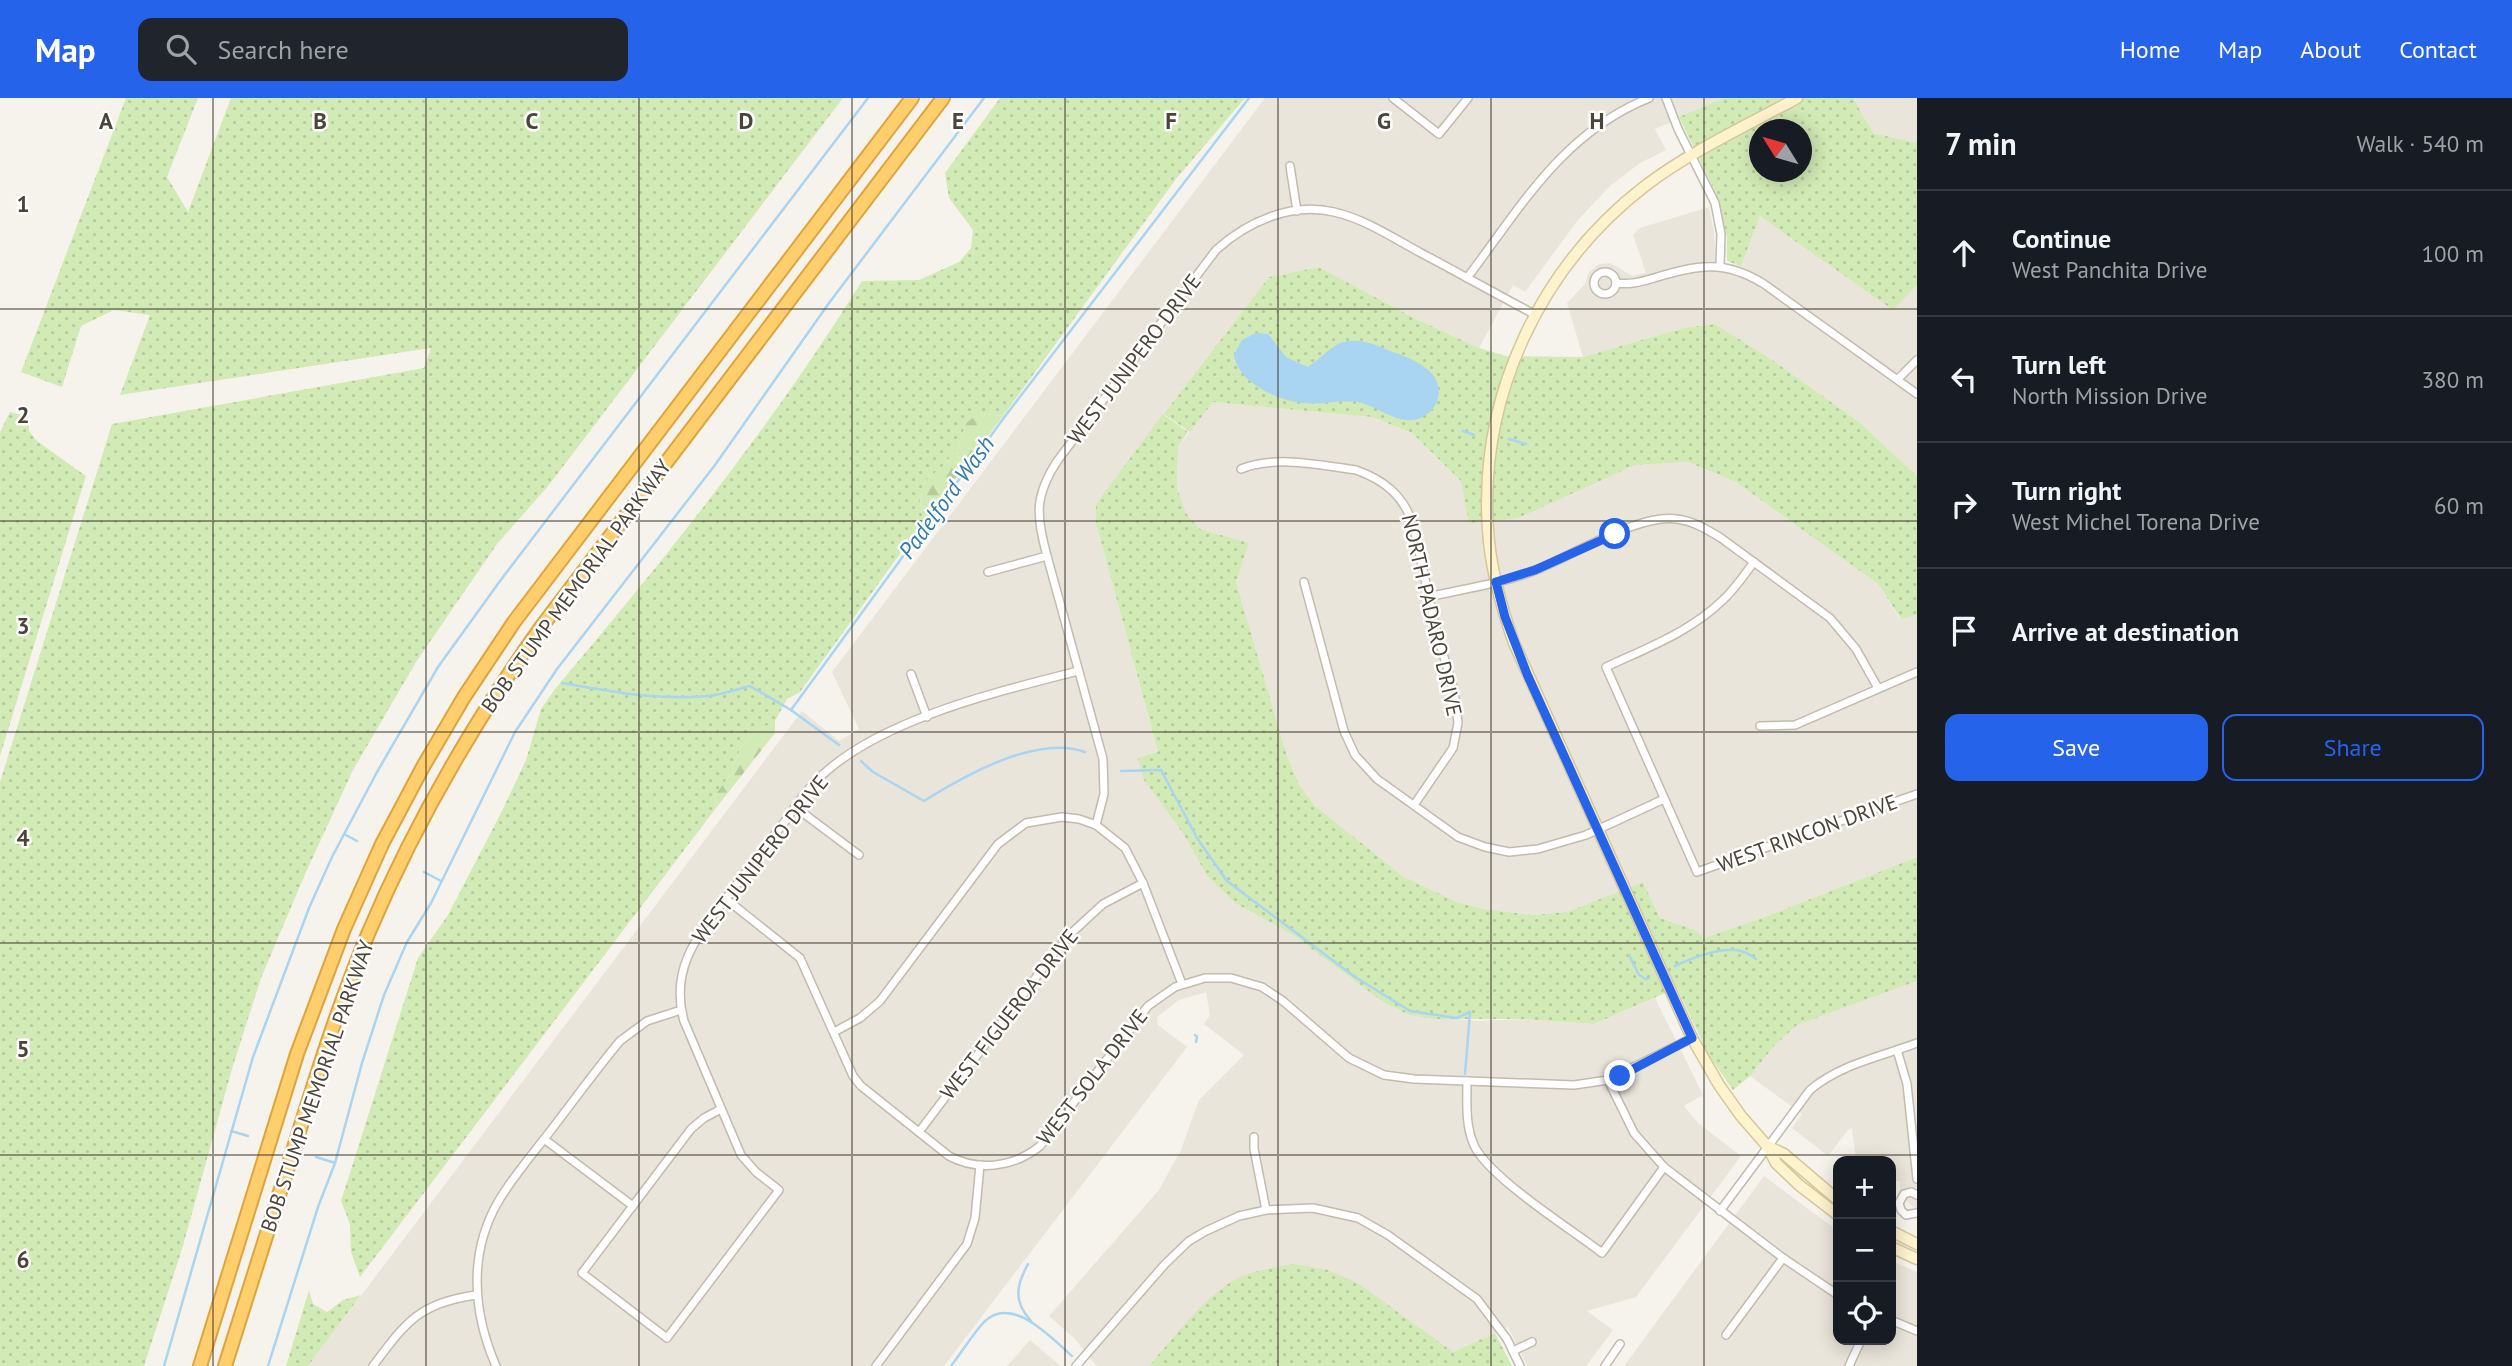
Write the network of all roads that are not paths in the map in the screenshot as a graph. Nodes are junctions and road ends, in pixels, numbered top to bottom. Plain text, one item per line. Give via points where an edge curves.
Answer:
1 (912, 98) edge
2 (943, 98) edge
3 (1393, 98) edge
4 (1468, 98) edge
5 (1649, 98) edge
6 (1666, 98) edge
7 (1797, 98) edge
8 (1691, 156) junction
9 (1290, 166) dead end
10 (1297, 211) junction
11 (1720, 266) junction
12 (1467, 278) junction
13 (1616, 283) dead end
14 (1534, 314) junction
15 (1917, 360) edge
16 (1898, 379) junction
17 (1917, 394) edge
18 (1241, 469) dead end
19 (1047, 556) junction
20 (1754, 562) junction
21 (988, 572) dead end
22 (1304, 582) dead end
23 (1496, 582) junction
24 (1429, 597) junction
25 (1078, 671) junction
26 (1917, 672) edge
27 (911, 674) dead end
28 (1878, 688) junction
29 (927, 717) junction
30 (1760, 726) dead end
31 (1917, 794) edge
32 (1664, 799) junction
33 (1414, 805) junction
34 (795, 807) junction
35 (1097, 825) junction
36 (1598, 830) junction
37 (859, 855) dead end
38 (1143, 883) junction
39 (726, 899) junction
40 (1182, 984) junction
41 (681, 1010) junction
42 (834, 1032) junction
43 (1692, 1038) junction
44 (1917, 1043) edge
45 (1898, 1050) junction
46 (1608, 1080) junction
47 (1467, 1081) junction
48 (721, 1109) junction
49 (919, 1132) junction
50 (1254, 1137) dead end
51 (544, 1139) junction
52 (1768, 1147) junction
53 (980, 1166) junction
54 (1664, 1167) junction
55 (1917, 1182) edge
56 (1916, 1194) edge
57 (1833, 1196) edge
58 (633, 1206) junction
59 (1266, 1210) junction
60 (1720, 1211) junction
61 (1833, 1211) edge
62 (1917, 1213) edge
63 (1896, 1234) edge
64 (1917, 1244) edge
65 (1896, 1249) edge
66 (1783, 1258) junction
67 (1917, 1259) edge
68 (1833, 1292) edge
69 (476, 1295) junction
70 (1896, 1322) edge
71 (1917, 1331) edge
72 (1726, 1335) dead end
73 (1532, 1342) dead end
74 (1620, 1344) dead end
75 (1859, 1345) edge
76 (1513, 1351) junction
77 (200, 1366) edge
78 (225, 1366) edge
79 (373, 1366) edge
80 (496, 1366) edge
81 (876, 1366) edge
82 (1076, 1366) edge
83 (1520, 1366) edge
84 (1605, 1366) edge
85 (1849, 1366) edge

1 - 77 highway, BOB STUMP MEMORIAL PARKWAY via 521,613 436,744 369,872 316,1000
2 - 78 highway, BOB STUMP MEMORIAL PARKWAY via 542,626 445,777 394,877 345,991
3 - 4 street via 1439,134
5 - 12 street via 1606,119 1568,149
6 - 8 street
7 - 8 street
8 - 11 street via 1715,203 1721,234
8 - 14 street via 1646,185 1602,223
9 - 10 street
10 - 12 street, WEST JUNIPERO DRIVE via 1332,211 1352,218
10 - 19 street, WEST JUNIPERO DRIVE via 1262,219 1216,250 1058,460 1038,506
11 - 13 street via 1693,267 1629,285
11 - 16 street via 1764,284
12 - 14 street, WEST JUNIPERO DRIVE
14 - 23 street via 1500,401 1491,447 1487,510
15 - 16 street
16 - 17 street
18 - 24 street, NORTH PADARO DRIVE via 1258,462 1278,462 1356,470 1379,480 1408,507
19 - 21 street
19 - 25 street, WEST JUNIPERO DRIVE
20 - 23 street via 1696,525 1680,519 1653,519
20 - 28 street via 1830,618 1856,649
20 - 32 street via 1699,621 1606,667
22 - 33 street via 1350,745 1368,771
23 - 24 street
23 - 36 street via 1514,643
24 - 33 street, NORTH PADARO DRIVE via 1454,690 1458,723 1453,748
25 - 29 street, WEST JUNIPERO DRIVE via 996,692
25 - 35 street, WEST JUNIPERO DRIVE via 1105,773
26 - 28 street
27 - 29 street
28 - 30 street via 1795,725
29 - 34 street, WEST JUNIPERO DRIVE via 856,749 814,783
31 - 32 street, WEST RINCON DRIVE via 1697,873
32 - 36 street
33 - 36 street via 1458,837 1509,852 1559,845
34 - 37 street
34 - 39 street, WEST JUNIPERO DRIVE
35 - 38 street via 1125,848
35 - 42 street via 1079,819 1043,819 1011,832 990,852 880,1001
36 - 43 street
38 - 40 street
38 - 49 street, WEST FIGUEROA DRIVE via 1103,904 1065,939
39 - 41 street, WEST JUNIPERO DRIVE via 689,952 680,980
39 - 42 street via 800,958
40 - 47 street via 1220,977 1250,982 1272,993 1349,1058 1370,1069 1401,1078
40 - 53 street, WEST SOLA DRIVE via 1147,1006 1040,1146 1012,1162
41 - 48 street
41 - 51 street via 647,1021 620,1041
42 - 49 street via 861,1086
43 - 46 street
43 - 52 street via 1741,1116
44 - 45 street
45 - 52 street via 1823,1079
45 - 55 street via 1907,1084
46 - 47 street via 1574,1085
46 - 54 street via 1633,1133
47 - 54 street via 1468,1123 1480,1156 1497,1174 1602,1252
48 - 58 street via 691,1129
48 - 58 street via 741,1155 779,1190 667,1338 582,1273
49 - 53 street via 949,1156
50 - 59 street
51 - 58 street
51 - 69 street via 491,1215 479,1254
52 - 57 street via 1784,1154
52 - 60 street
52 - 61 street via 1785,1173
53 - 81 street via 975,1218 967,1244
54 - 60 street
55 - 56 street
56 - 62 street via 1901,1196 1899,1207 1906,1214
59 - 76 street via 1312,1208 1358,1218 1388,1235 1477,1299
59 - 82 street via 1239,1216 1189,1241
60 - 66 street
63 - 64 street
65 - 67 street
66 - 68 street
66 - 72 street
69 - 79 street via 441,1302 421,1312
69 - 80 street via 485,1340
70 - 71 street
73 - 76 street
74 - 84 street
75 - 85 street
76 - 83 street

